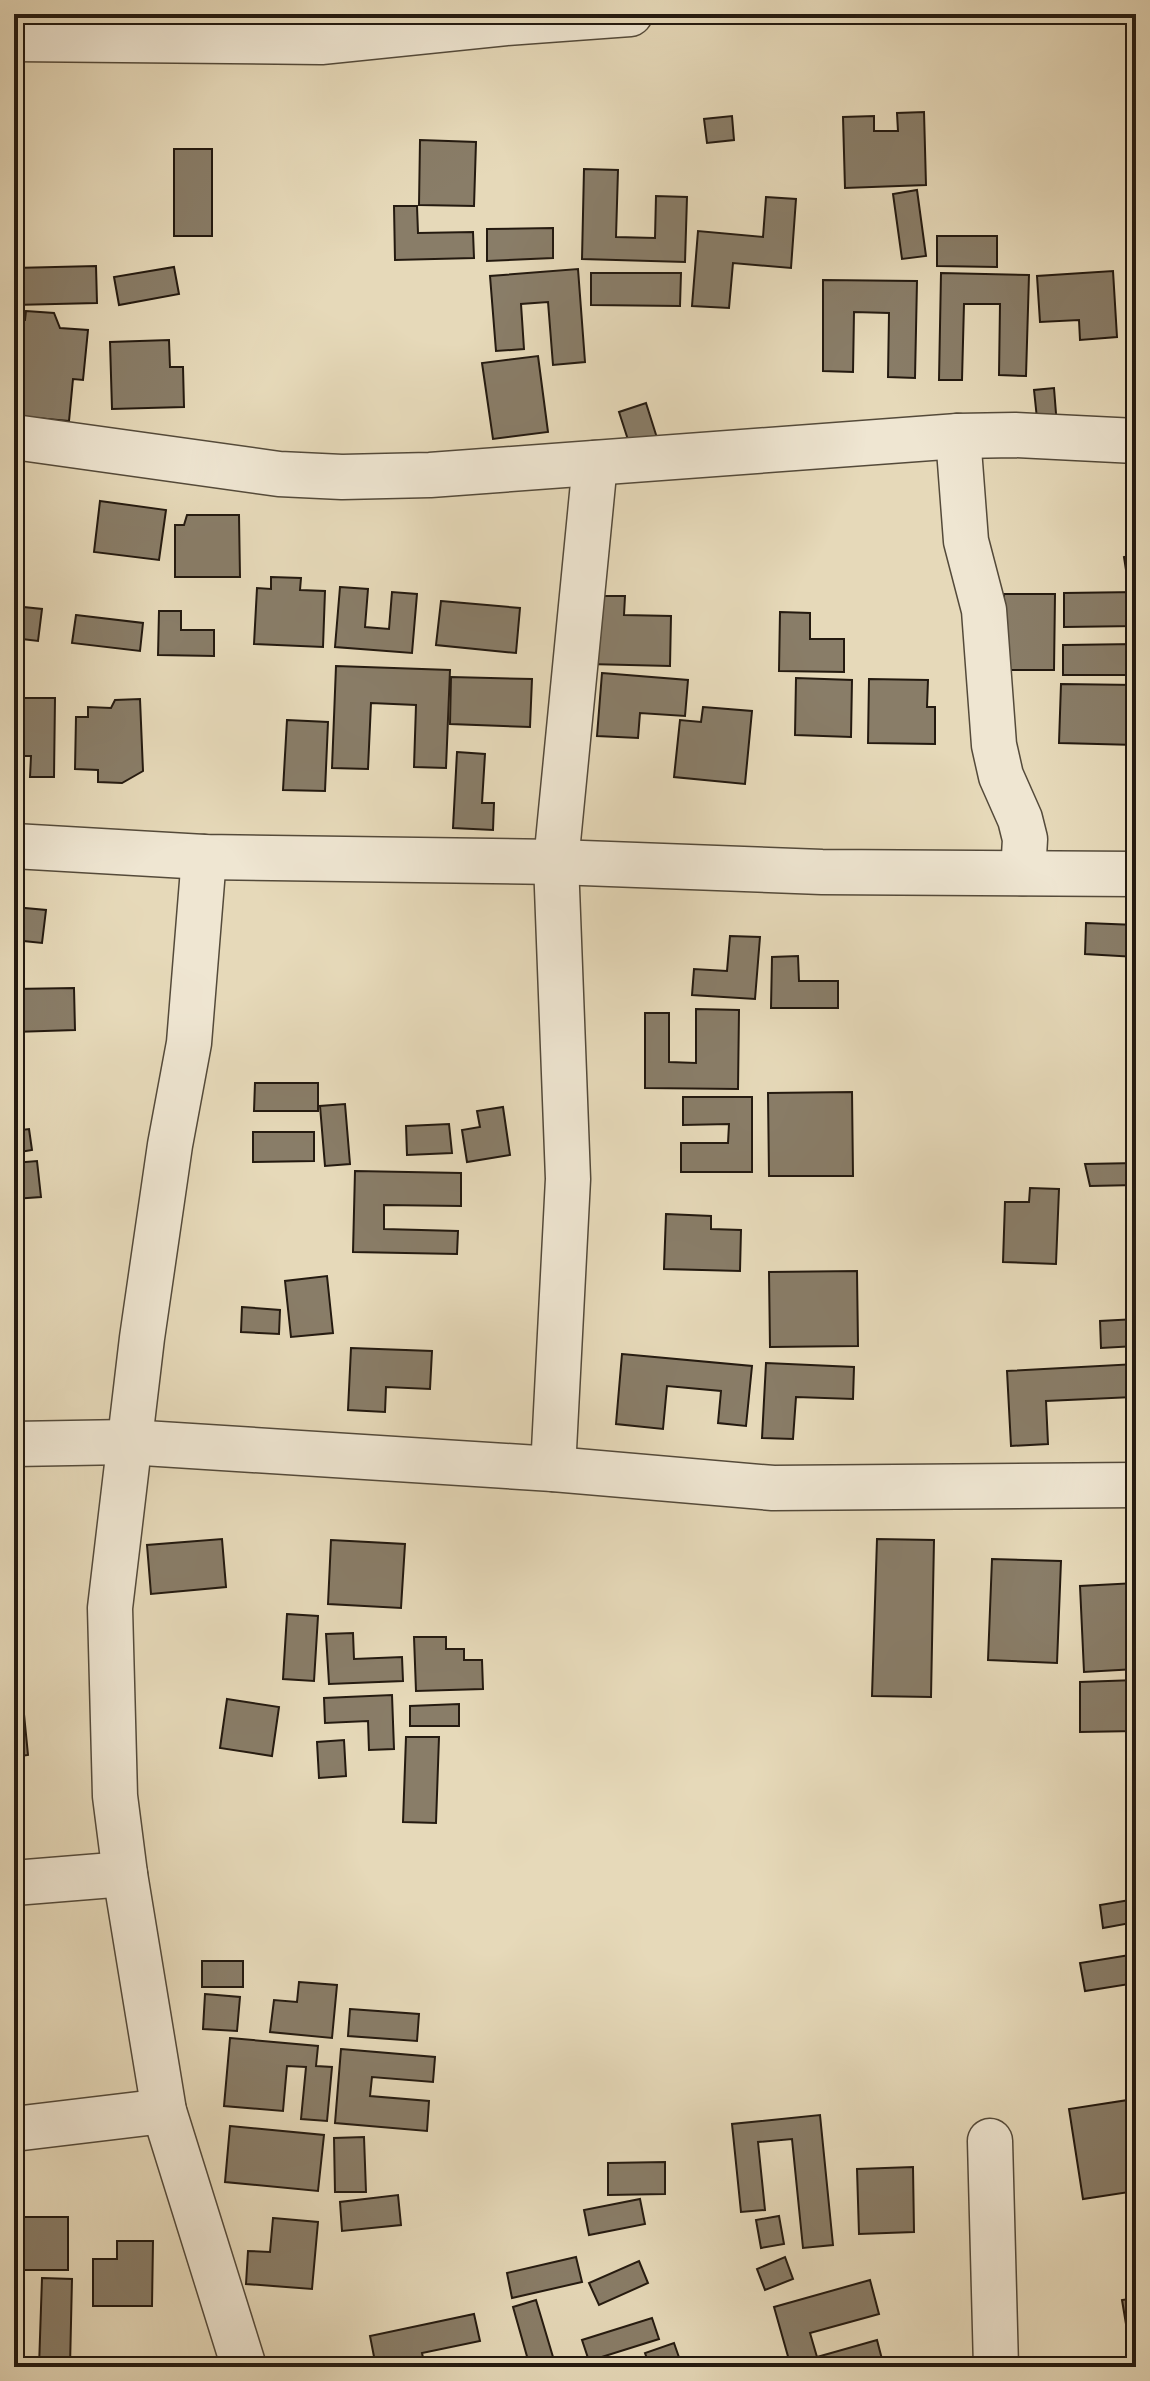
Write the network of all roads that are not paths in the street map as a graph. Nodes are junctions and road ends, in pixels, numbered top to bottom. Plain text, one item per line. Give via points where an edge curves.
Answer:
1 (630, 14) edge
2 (14, 39) edge
3 (958, 436) junction
4 (14, 437) edge
5 (1136, 441) edge
6 (595, 463) junction
7 (14, 846) edge
8 (204, 857) junction
9 (556, 862) junction
10 (1023, 873) junction
11 (1136, 874) edge
12 (128, 1442) junction
13 (14, 1444) edge
14 (553, 1469) junction
15 (1136, 1485) edge
16 (125, 1874) junction
17 (14, 1883) edge
18 (164, 2111) junction
19 (14, 2129) edge
20 (990, 2141) dead end
21 (244, 2367) edge
22 (996, 2367) edge

1 - 2 street via 321,42
3 - 5 street
3 - 6 street
3 - 10 street via 966,541 984,610 994,745 1025,839
4 - 6 street via 279,474 342,477
6 - 9 street
7 - 8 street
8 - 9 street
8 - 12 street via 189,1043
9 - 10 street
9 - 14 street via 568,1179
10 - 11 street
12 - 13 street
12 - 14 street
12 - 16 street via 110,1608 115,1796
14 - 15 street via 773,1488
16 - 17 street
16 - 18 street
18 - 19 street
18 - 21 street
20 - 22 street

